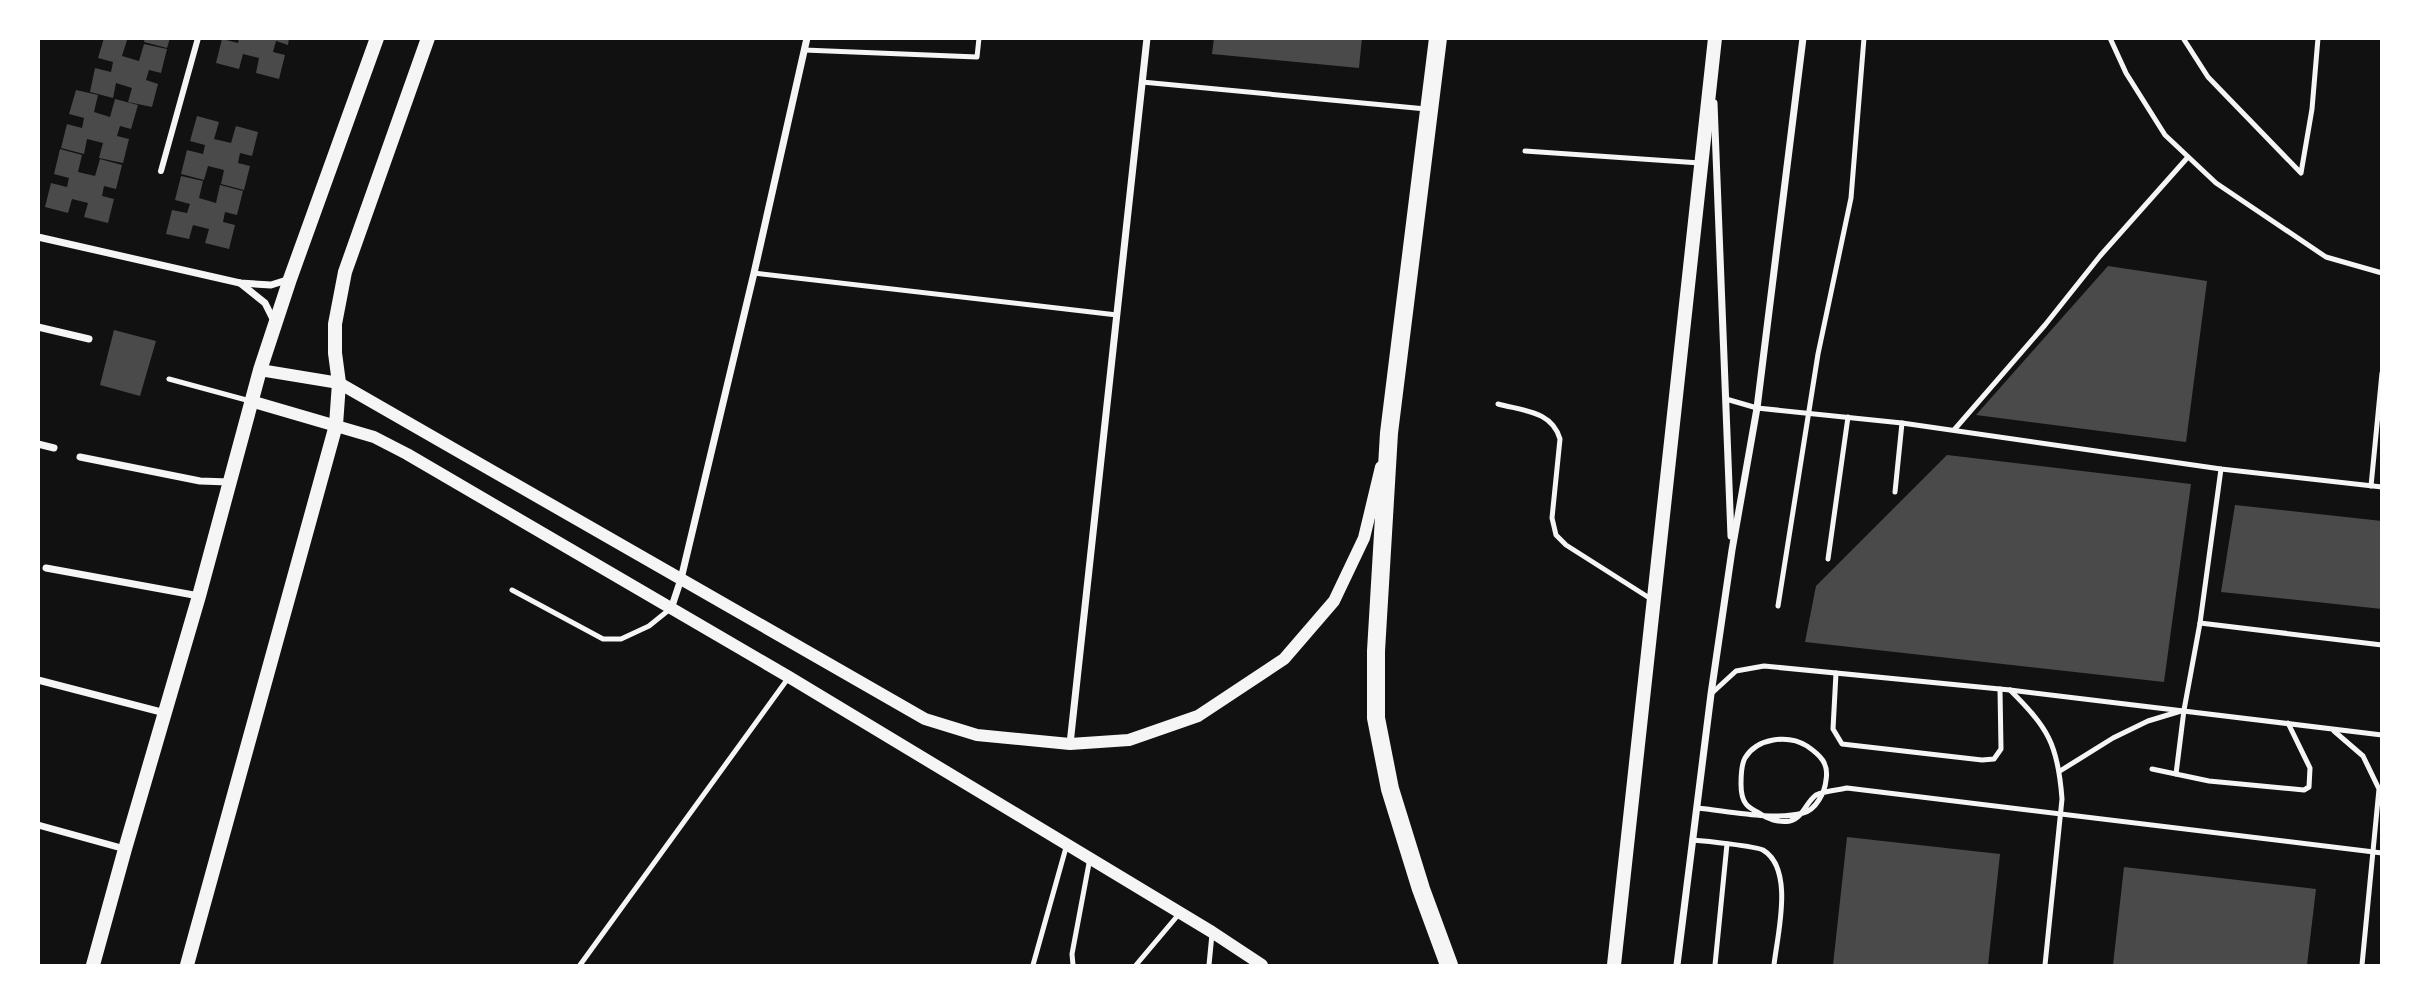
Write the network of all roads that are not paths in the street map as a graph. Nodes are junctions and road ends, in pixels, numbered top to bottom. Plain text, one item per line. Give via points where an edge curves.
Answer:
1 (198, 38) edge
2 (377, 38) edge
3 (428, 38) edge
4 (807, 38) edge
5 (979, 38) edge
6 (1147, 38) edge
7 (1438, 38) edge
8 (1715, 38) edge
9 (1803, 38) edge
10 (1864, 38) edge
11 (2110, 38) edge
12 (2183, 38) edge
13 (2318, 38) edge
14 (804, 50) junction
15 (1712, 66) junction
16 (1142, 82) junction
17 (1429, 109) junction
18 (1525, 151) dead end
19 (2188, 157) junction
20 (1701, 163) junction
21 (161, 171) dead end
22 (38, 237) edge
23 (754, 273) junction
24 (2382, 273) edge
25 (290, 279) junction
26 (240, 282) junction
27 (1117, 315) junction
28 (275, 325) junction
29 (38, 327) edge
30 (89, 339) dead end
31 (260, 370) junction
32 (2382, 373) edge
33 (169, 379) dead end
34 (339, 383) junction
35 (1726, 399) junction
36 (251, 401) junction
37 (1498, 404) dead end
38 (1757, 408) junction
39 (1808, 414) junction
40 (1849, 416) junction
41 (1902, 423) junction
42 (336, 425) junction
43 (1954, 430) junction
44 (1389, 433) junction
45 (38, 444) edge
46 (54, 448) dead end
47 (80, 457) dead end
48 (2221, 469) junction
49 (229, 482) junction
50 (2371, 486) junction
51 (2382, 487) edge
52 (1895, 492) dead end
53 (1732, 550) junction
54 (1828, 559) dead end
55 (46, 568) dead end
56 (681, 579) junction
57 (513, 590) dead end
58 (199, 596) junction
59 (1653, 601) junction
60 (1778, 606) dead end
61 (671, 609) junction
62 (2200, 623) junction
63 (2382, 645) edge
64 (1836, 673) junction
65 (789, 677) junction
66 (38, 680) edge
67 (2000, 690) junction
68 (2010, 690) junction
69 (1711, 694) junction
70 (2184, 710) junction
71 (165, 713) junction
72 (2288, 723) junction
73 (2332, 729) junction
74 (2382, 735) edge
75 (1070, 744) junction
76 (2152, 769) dead end
77 (2060, 771) junction
78 (2176, 774) junction
79 (2380, 788) edge
80 (1697, 808) junction
81 (38, 825) edge
82 (1692, 840) junction
83 (1727, 844) junction
84 (1067, 845) junction
85 (125, 849) junction
86 (2382, 853) edge
87 (1090, 858) junction
88 (1180, 912) junction
89 (1212, 932) junction
90 (93, 965) edge
91 (187, 965) edge
92 (580, 965) edge
93 (1033, 965) edge
94 (1073, 965) edge
95 (1136, 965) edge
96 (1209, 965) edge
97 (1262, 965) edge
98 (1449, 965) edge
99 (1614, 965) edge
100 (1677, 965) edge
101 (1715, 965) edge
102 (1774, 965) edge
103 (2045, 965) edge
104 (2362, 965) edge

1 - 21 street
2 - 25 main road
3 - 34 main road via 345,272 335,324
4 - 14 street
5 - 14 lane via 977,57
6 - 16 street
7 - 17 main road
8 - 15 main road
9 - 38 street
10 - 39 lane via 1852,198
11 - 19 lane via 2165,135
12 - 13 lane via 2208,77 2301,173
14 - 23 street
15 - 20 main road
15 - 35 street
16 - 17 lane
16 - 27 street
17 - 44 main road
18 - 20 lane
19 - 24 lane via 2216,183 2326,257
19 - 43 lane
20 - 59 main road
22 - 26 street
23 - 27 lane
23 - 56 street
25 - 26 street via 271,285
25 - 28 main road
26 - 28 street via 265,303
27 - 75 street
28 - 31 main road
29 - 30 street
31 - 34 street
31 - 36 main road
32 - 50 lane
33 - 36 lane
34 - 42 main road
34 - 56 street
35 - 38 lane
35 - 53 street
36 - 42 street
36 - 49 main road
37 - 59 lane via 1546,417 1557,427 1560,439 1552,518 1556,535
38 - 39 lane
38 - 53 street
39 - 40 lane
39 - 60 lane
40 - 41 lane
40 - 54 lane
41 - 43 lane
41 - 52 lane
42 - 61 street via 407,454
42 - 91 main road
43 - 48 lane
44 - 75 street via 1364,538 1334,601 1284,659 1198,716 1129,740
44 - 98 main road via 1376,718 1390,789
45 - 46 street
47 - 49 street via 200,481
48 - 50 lane
48 - 62 lane
49 - 58 main road
50 - 51 lane
53 - 69 street
55 - 58 street
56 - 61 street
56 - 75 street via 925,719 977,735
57 - 61 lane via 603,639 621,639
58 - 71 main road
59 - 99 main road
61 - 65 street
62 - 63 lane
62 - 70 lane
64 - 67 lane
64 - 67 lane via 1833,729 1842,744 1982,760 1994,759 2001,749
64 - 69 lane via 1764,666 1736,671
65 - 84 street
65 - 92 lane
66 - 71 street
67 - 68 lane
68 - 70 lane
68 - 77 lane via 2038,717 2053,743
69 - 80 street
70 - 72 lane
70 - 77 lane via 2113,738
70 - 78 lane
71 - 85 main road
72 - 73 lane
72 - 78 lane via 2310,768 2309,787 2304,790
73 - 74 lane
73 - 79 lane via 2362,756
76 - 78 lane
77 - 103 lane via 2062,799
79 - 104 lane
80 - 82 street
80 - 86 lane via 1769,815 1805,813 1817,804 1826,783 1828,768 1819,754 1802,743 1770,740 1745,758 1741,776 1746,805 1768,819 1790,821 1802,813 1815,796 1847,788
81 - 85 street
82 - 83 lane
82 - 100 street
83 - 101 lane
83 - 102 lane via 1763,850 1776,864 1783,884
84 - 87 street
84 - 93 lane
85 - 90 main road
87 - 88 street
87 - 94 lane
88 - 89 street
88 - 95 lane
89 - 96 lane
89 - 97 street

